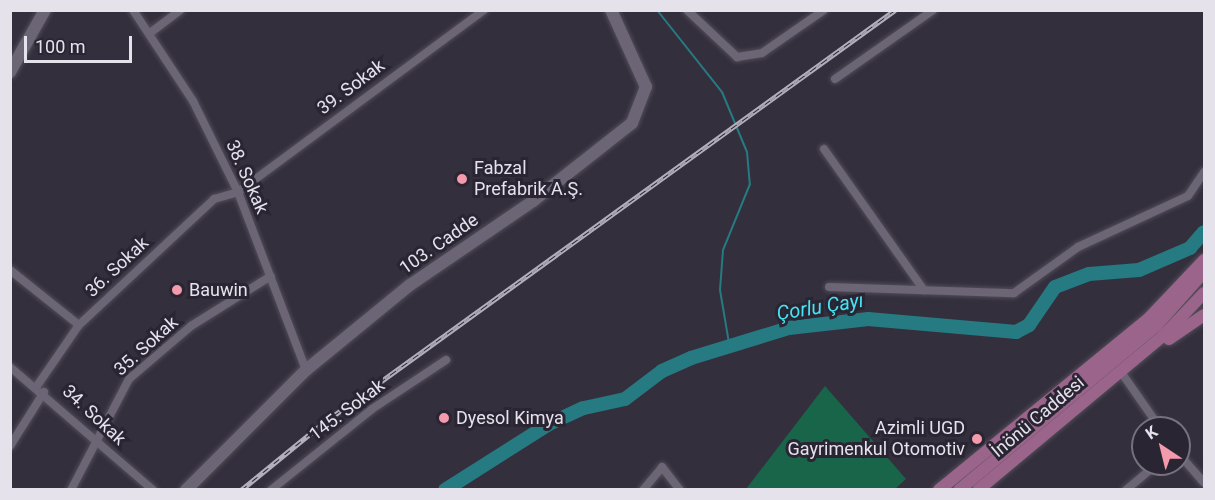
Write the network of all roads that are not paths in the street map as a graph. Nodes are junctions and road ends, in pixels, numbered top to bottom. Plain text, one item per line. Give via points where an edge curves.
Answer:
1 (45, 10) edge
2 (133, 10) edge
3 (180, 10) edge
4 (484, 10) edge
5 (611, 10) edge
6 (687, 10) edge
7 (933, 10) edge
8 (820, 12) edge
9 (150, 33) junction
10 (10, 72) edge
11 (835, 79) dead end
12 (824, 149) dead end
13 (1204, 172) edge
14 (238, 192) junction
15 (1204, 260) edge
16 (10, 270) edge
17 (1204, 272) edge
18 (271, 276) junction
19 (829, 287) dead end
20 (924, 290) junction
21 (1204, 293) edge
22 (1204, 315) edge
23 (79, 325) junction
24 (446, 360) dead end
25 (10, 367) edge
26 (306, 370) junction
27 (1120, 372) junction
28 (40, 389) junction
29 (1151, 416) edge
30 (96, 440) junction
31 (10, 446) edge
32 (1191, 468) edge
33 (1142, 476) edge
34 (1204, 483) edge
35 (71, 489) edge
36 (153, 489) edge
37 (186, 489) edge
38 (271, 489) edge
39 (643, 489) edge
40 (680, 489) edge
41 (939, 489) edge
42 (959, 489) edge
43 (978, 489) edge
44 (1126, 489) edge

1 - 10 street
2 - 9 street, 38. Sokak
3 - 9 street
4 - 14 street, 39. Sokak
5 - 26 street, 103. Cadde via 646,87 632,123 533,201 410,285
6 - 8 street via 737,57 782,42
7 - 11 street
9 - 14 street, 38. Sokak via 193,101
12 - 20 street
13 - 20 street via 1188,196 1078,248 1014,292
14 - 18 street, 38. Sokak
14 - 23 street, 36. Sokak via 214,199
15 - 41 main road via 1150,317
16 - 23 street
17 - 42 main road via 1156,326
18 - 26 street, 38. Sokak
18 - 30 street, 35. Sokak via 147,362 110,407
19 - 20 street
21 - 27 main road
22 - 27 main road
23 - 28 street, 36. Sokak
24 - 38 street, 145. Sokak via 372,408
25 - 28 street, 34. Sokak
26 - 37 street, 103. Cadde
27 - 29 street
27 - 43 main road, İnönü Caddesi
28 - 30 street, 34. Sokak
28 - 31 street, 36. Sokak
30 - 35 street, 35. Sokak
30 - 36 street, 34. Sokak
32 - 34 street
33 - 44 street
39 - 40 street via 662,467

